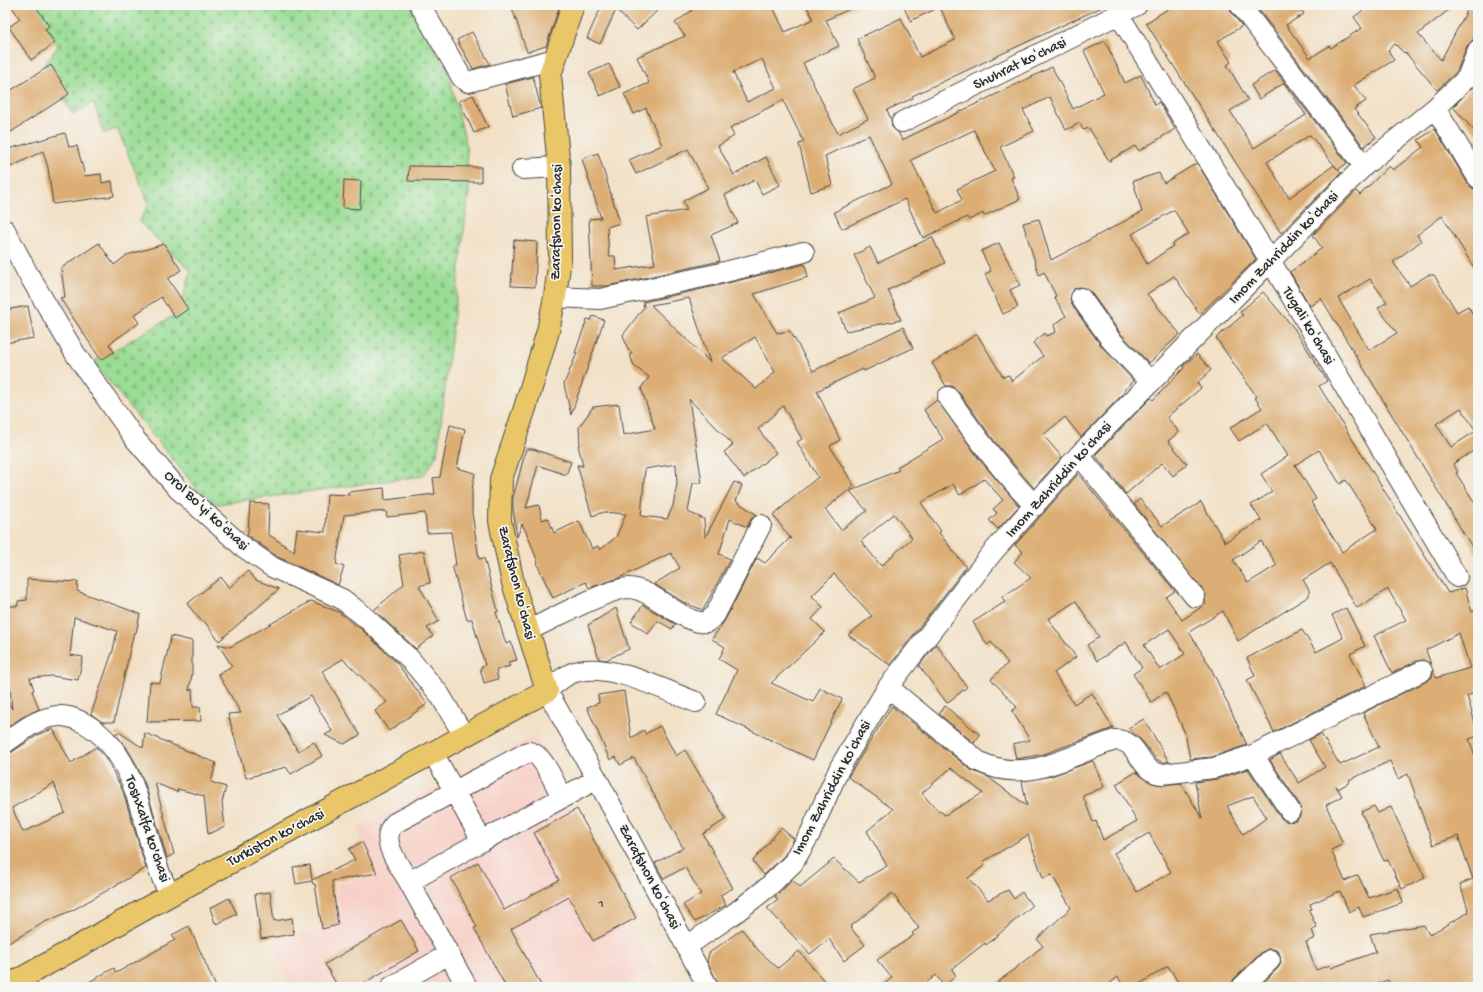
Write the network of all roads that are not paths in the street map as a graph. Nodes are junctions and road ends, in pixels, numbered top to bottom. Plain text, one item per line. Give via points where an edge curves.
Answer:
1 (420, 5) edge
2 (573, 5) edge
3 (1137, 5) edge
4 (1240, 5) edge
5 (1119, 15) junction
6 (1478, 50) edge
7 (555, 59) junction
8 (1435, 108) junction
9 (902, 122) dead end
10 (1364, 166) junction
11 (559, 167) junction
12 (522, 169) dead end
13 (1478, 178) edge
14 (5, 230) edge
15 (804, 252) dead end
16 (1271, 262) junction
17 (555, 297) junction
18 (1081, 298) dead end
19 (1151, 382) junction
20 (948, 397) dead end
21 (1079, 455) junction
22 (1035, 506) junction
23 (761, 525) dead end
24 (1457, 577) dead end
25 (1196, 597) dead end
26 (528, 631) junction
27 (1422, 670) dead end
28 (888, 687) junction
29 (547, 691) junction
30 (696, 702) dead end
31 (464, 736) junction
32 (5, 743) edge
33 (433, 753) junction
34 (1253, 755) junction
35 (597, 779) junction
36 (454, 790) junction
37 (562, 797) junction
38 (1290, 811) dead end
39 (482, 841) junction
40 (409, 882) junction
41 (170, 895) junction
42 (687, 946) junction
43 (449, 954) junction
44 (1270, 960) dead end
45 (6, 987) edge
46 (391, 987) edge
47 (467, 987) edge
48 (708, 987) edge
49 (1242, 987) edge

1 - 7 street via 462,78 468,82
2 - 7 main road, Zarafshon koʻchasi
3 - 5 street, Shuhrat koʻchasi
4 - 10 street
5 - 9 street, Shuhrat koʻchasi
5 - 16 street, Tugali koʻchasi
6 - 8 street, Imom Zahriddin koʻchasi via 1467,78
7 - 11 main road, Zarafshon koʻchasi via 550,75
8 - 10 street, Imom Zahriddin koʻchasi
8 - 13 street
10 - 16 street, Imom Zahriddin koʻchasi
11 - 12 street
11 - 17 main road, Zarafshon koʻchasi via 560,258
14 - 31 street, Orol Boʻyi koʻchasi via 76,355 134,439 178,489 242,546 266,563 342,599 365,617 409,658 440,695
15 - 17 street via 717,274 600,298
16 - 19 street, Imom Zahriddin koʻchasi
16 - 24 street, Tugali koʻchasi
17 - 26 main road, Zarafshon koʻchasi via 526,408 501,479 500,521
18 - 19 street via 1111,340
19 - 21 street, Imom Zahriddin koʻchasi
20 - 22 street via 986,451
21 - 22 street, Imom Zahriddin koʻchasi
21 - 25 street
22 - 28 street, Imom Zahriddin koʻchasi via 992,553
23 - 26 street via 715,615 707,622 694,621 640,591 629,588 612,591
26 - 29 main road, Zarafshon koʻchasi
27 - 34 street
28 - 34 street via 978,761 1002,770 1028,771 1115,740 1122,740 1132,746 1144,766 1155,774 1214,768
28 - 42 street, Imom Zahriddin koʻchasi via 840,767 810,834 793,863 735,913
29 - 30 street via 571,673 598,670 627,676
29 - 31 main road, Turkiston ko’chasi
29 - 35 street, Zarafshon koʻchasi
31 - 33 main road, Turkiston ko’chasi
32 - 41 street, Toshxalfa ko'chasi via 40,720 62,716 77,719 104,737 134,784 158,868
33 - 36 street
33 - 41 main road, Turkiston ko’chasi
34 - 38 street
35 - 37 street
35 - 42 street, Zarafshon koʻchasi
36 - 37 street via 524,753 532,752 544,763
36 - 39 street
36 - 40 street via 395,823 389,830 389,844
37 - 39 street
39 - 40 street
40 - 43 street
41 - 45 main road, Turkiston ko’chasi
42 - 48 street, Zarafshon koʻchasi
43 - 46 street
43 - 47 street
44 - 49 street

